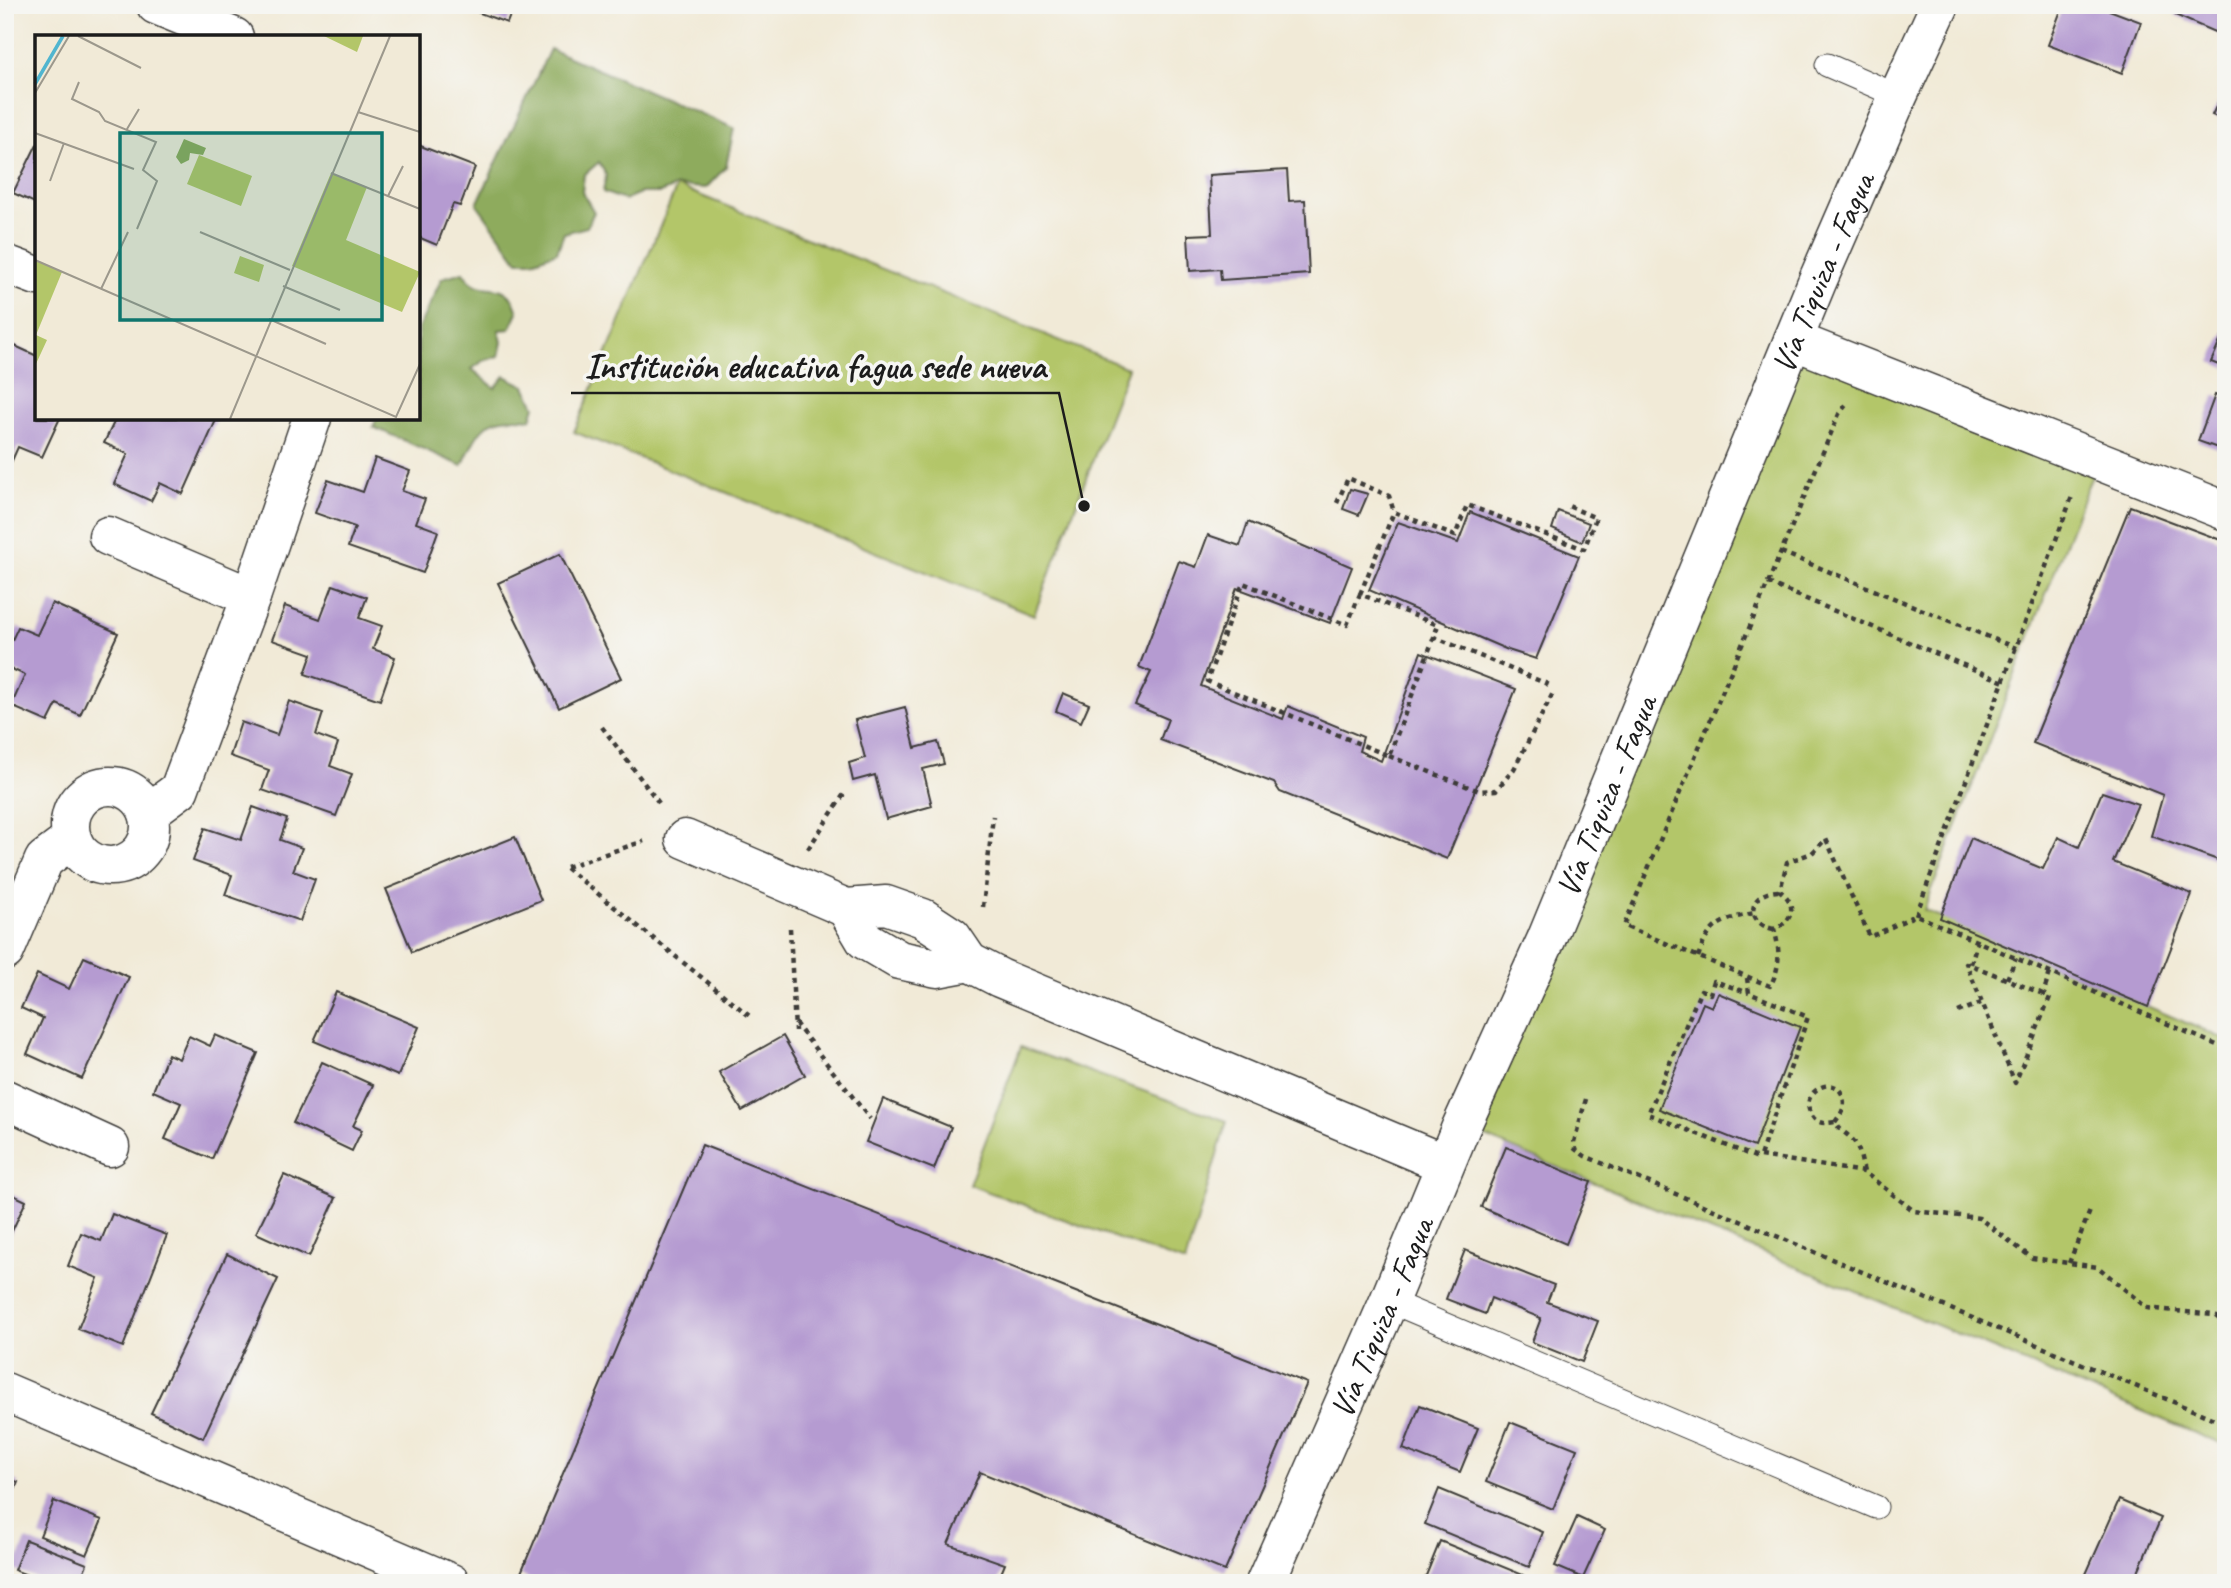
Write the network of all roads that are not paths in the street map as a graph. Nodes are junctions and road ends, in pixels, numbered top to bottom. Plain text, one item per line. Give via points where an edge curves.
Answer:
1 (156, 5) edge
2 (1940, 5) edge
3 (229, 35) edge
4 (1827, 65) dead end
5 (1898, 96) junction
6 (5, 264) edge
7 (35, 275) edge
8 (1793, 340) junction
9 (311, 420) edge
10 (2226, 510) edge
11 (108, 536) dead end
12 (251, 597) junction
13 (148, 813) junction
14 (682, 834) road end
15 (72, 839) junction
16 (5, 951) edge
17 (5, 1099) edge
18 (110, 1147) dead end
19 (1445, 1164) junction
20 (1389, 1301) junction
21 (5, 1392) edge
22 (1876, 1507) dead end
23 (1270, 1580) edge
24 (452, 1583) edge

1 - 3 street
2 - 5 street, Vía Tiquiza - Fagua
4 - 5 lane
5 - 8 street, Vía Tiquiza - Fagua
6 - 7 street
8 - 10 street
8 - 19 street, Vía Tiquiza - Fagua via 1546,940
9 - 12 street
11 - 12 street
12 - 13 street via 179,790
13 - 15 street via 131,792 118,787 91,791 73,811
13 - 15 street via 148,840 141,853 116,866 96,863 79,851
14 - 19 street via 846,908 886,905 923,918 952,937 969,962 1000,978
15 - 16 street via 44,860
17 - 18 street
19 - 20 street, Vía Tiquiza - Fagua
20 - 22 lane
20 - 23 street, Vía Tiquiza - Fagua
21 - 24 street

